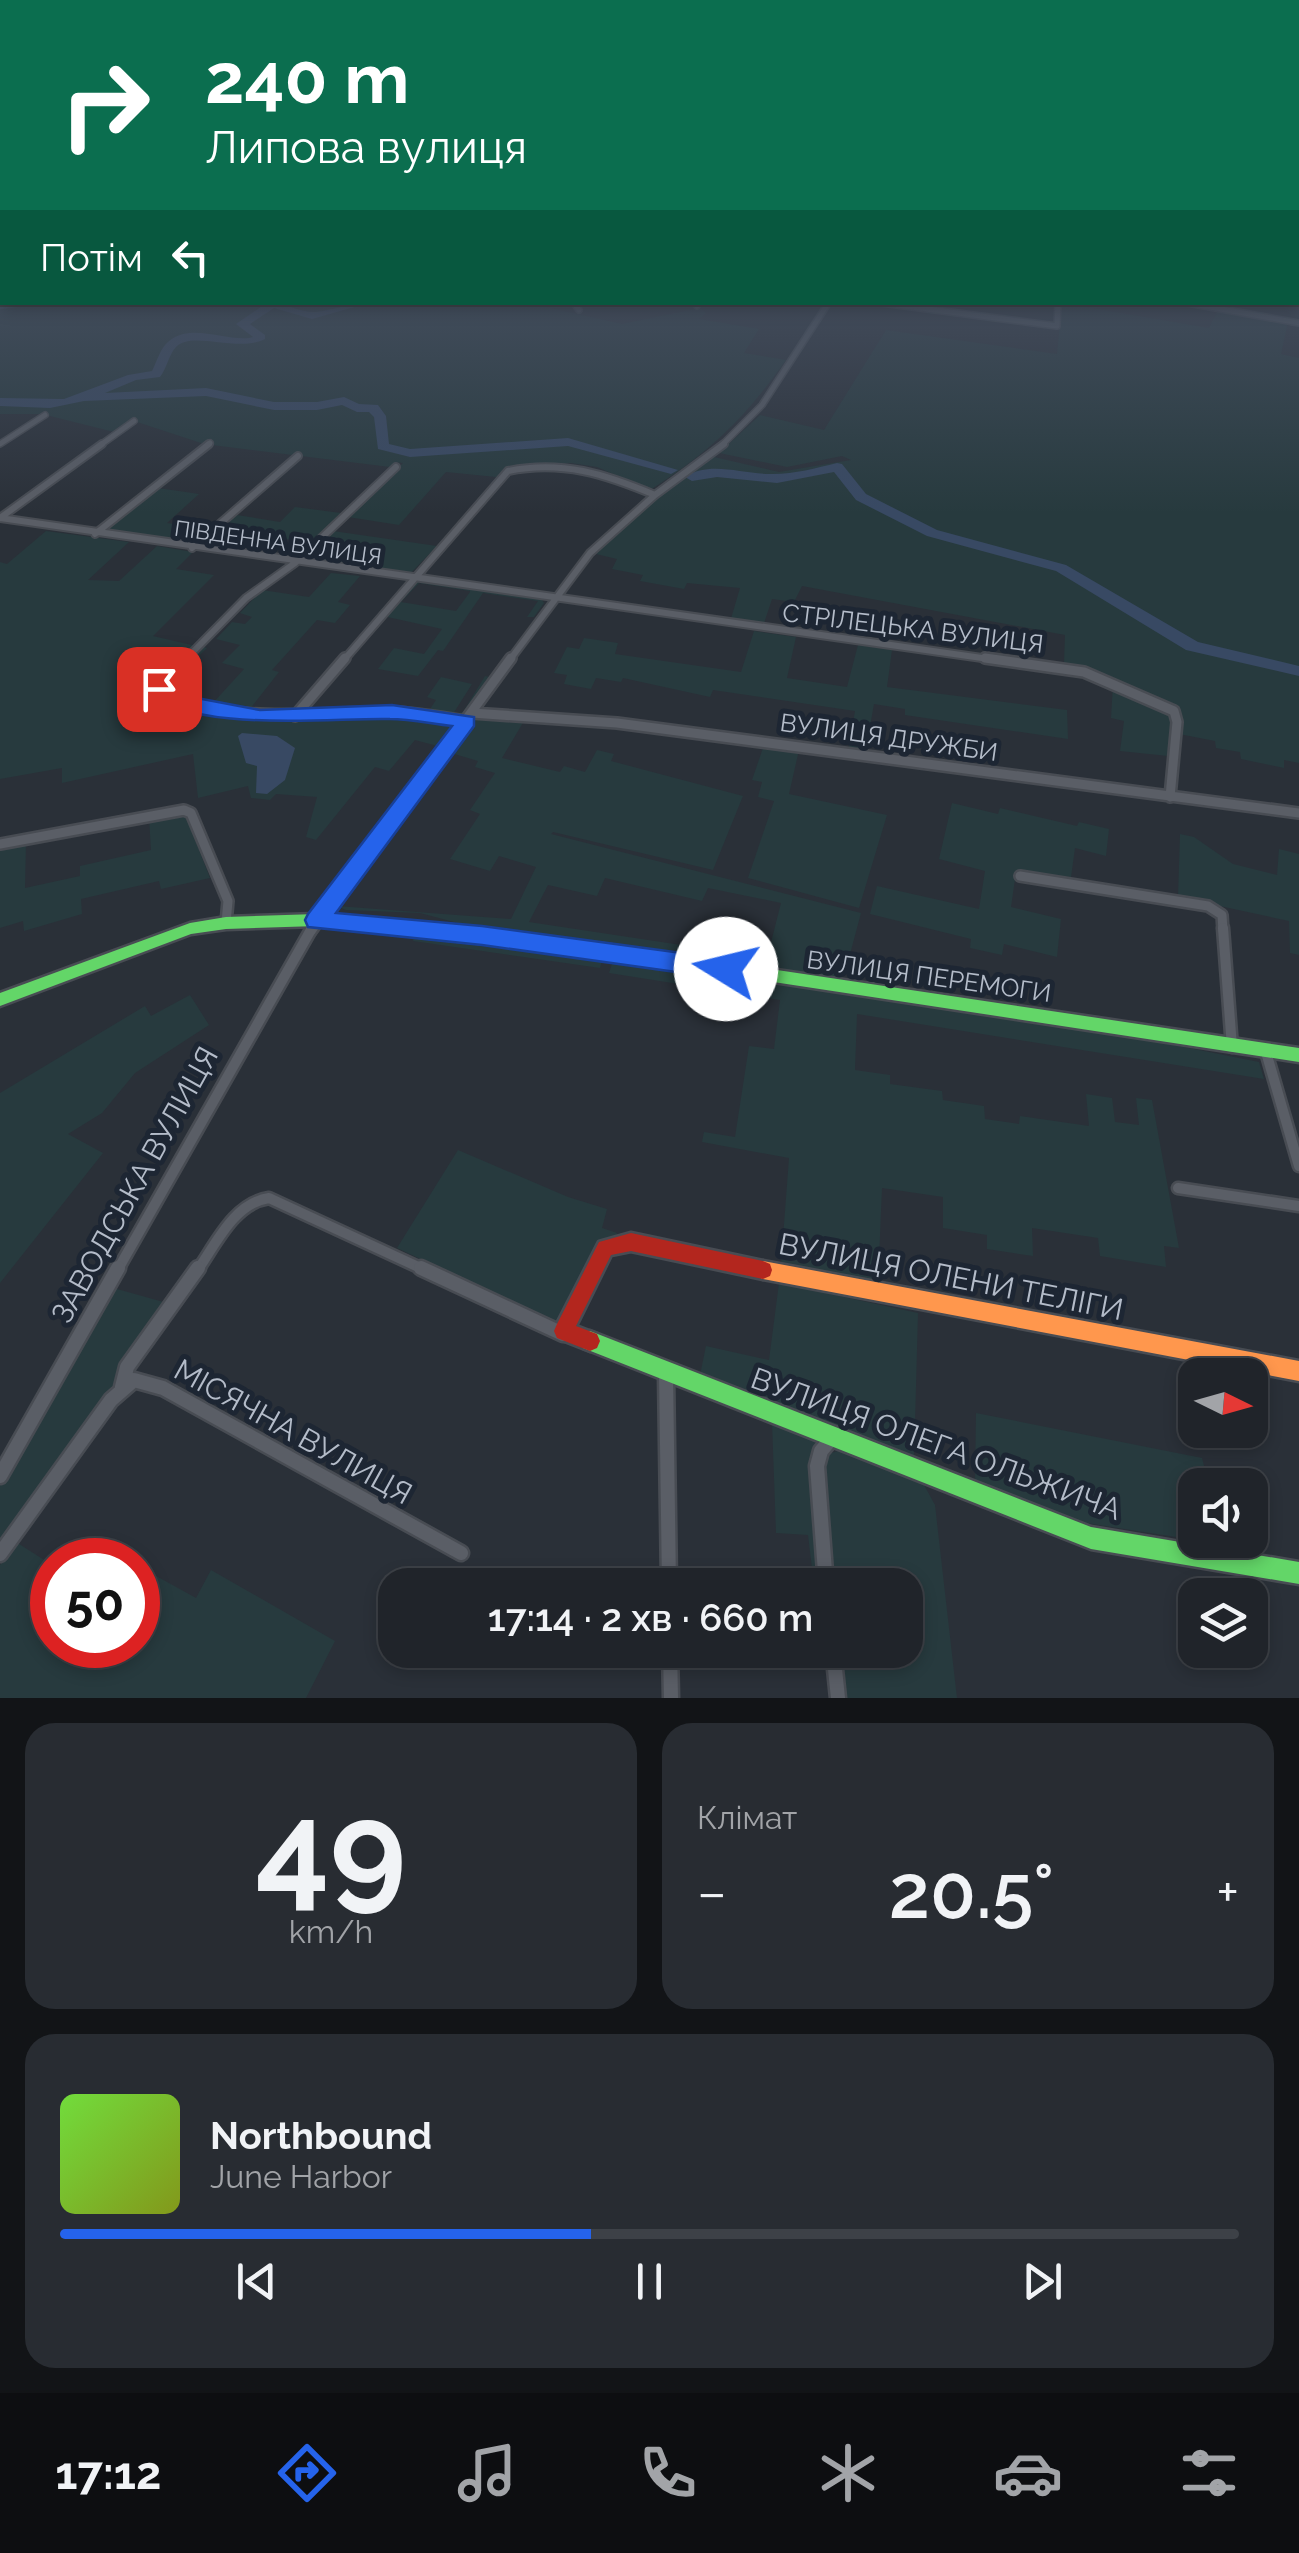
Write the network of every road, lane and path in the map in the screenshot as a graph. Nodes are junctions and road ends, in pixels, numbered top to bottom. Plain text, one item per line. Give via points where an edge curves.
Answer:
1 (795, 354) edge
2 (45, 415) dead end
3 (134, 422) dead end
4 (0, 444) edge
5 (210, 444) dead end
6 (298, 456) dead end
7 (396, 467) dead end
8 (655, 495) junction
9 (0, 518) edge
10 (95, 534) junction
11 (192, 548) junction
12 (295, 563) junction
13 (411, 578) junction
14 (552, 599) junction
15 (294, 716) junction
16 (470, 717) junction
17 (1170, 797) junction
18 (1299, 813) edge
19 (0, 844) edge
20 (1020, 876) dead end
21 (317, 920) junction
22 (226, 923) junction
23 (0, 1000) edge
24 (1232, 1046) junction
25 (1266, 1052) junction
26 (1299, 1056) edge
27 (1299, 1166) edge
28 (1178, 1188) dead end
29 (1299, 1206) edge
30 (563, 1332) junction
31 (1299, 1370) edge
32 (666, 1372) junction
33 (122, 1387) junction
34 (833, 1437) junction
35 (0, 1476) edge
36 (461, 1553) dead end
37 (0, 1554) edge
38 (669, 1568) edge
39 (825, 1568) edge
40 (1299, 1573) edge
41 (670, 1668) edge
42 (835, 1668) edge
43 (670, 1698) edge
44 (838, 1698) edge

1 - 8 street, ЗАВОДСЬКА ВУЛИЦЯ via 732,438
2 - 4 street
3 - 9 street
5 - 10 street
6 - 11 street
7 - 12 street
8 - 13 street via 594,469 508,471
8 - 14 street, ЗАВОДСЬКА ВУЛИЦЯ via 590,553
9 - 10 street, ПІВДЕННА ВУЛИЦЯ
10 - 11 street, ПІВДЕННА ВУЛИЦЯ
11 - 12 street, ПІВДЕННА ВУЛИЦЯ
12 - 13 street, ПІВДЕННА ВУЛИЦЯ
12 - 15 street, ВУЛИЦЯ ДРУЖБИ via 259,588 159,689 170,699 218,711
13 - 14 street, ПІВДЕННА ВУЛИЦЯ
13 - 15 street
14 - 16 street, ЗАВОДСЬКА ВУЛИЦЯ
14 - 17 street, СТРІЛЕЦЬКА ВУЛИЦЯ via 1084,672 1174,711
15 - 16 street, ВУЛИЦЯ ДРУЖБИ
16 - 17 street, ВУЛИЦЯ ДРУЖБИ via 617,724
16 - 21 street, ЗАВОДСЬКА ВУЛИЦЯ
17 - 18 street, ВУЛИЦЯ ДРУЖБИ
19 - 22 street via 184,810 228,900
20 - 24 street via 1208,906 1222,914
21 - 22 main road, ВУЛИЦЯ ПЕРЕМОГИ
21 - 24 main road, ВУЛИЦЯ ПЕРЕМОГИ via 610,951
21 - 35 street, ЗАВОДСЬКА ВУЛИЦЯ
22 - 23 main road, ВУЛИЦЯ ПЕРЕМОГИ via 190,929
24 - 25 main road, ВУЛИЦЯ ПЕРЕМОГИ
25 - 26 main road, ВУЛИЦЯ ПЕРЕМОГИ
25 - 27 street
28 - 29 street
30 - 31 main road, ВУЛИЦЯ ОЛЕНИ ТЕЛІГИ via 604,1248 632,1242
30 - 32 main road, ВУЛИЦЯ ОЛЕГА ОЛЬЖИЧА
30 - 33 street via 269,1198 242,1208 127,1368
32 - 34 main road, ВУЛИЦЯ ОЛЕГА ОЛЬЖИЧА
32 - 38 street
33 - 36 street, МІСЯЧНА ВУЛИЦЯ via 134,1380 162,1388
33 - 37 street
34 - 39 street via 816,1466
34 - 40 main road, ВУЛИЦЯ ОЛЕГА ОЛЬЖИЧА via 1092,1538
41 - 43 street
42 - 44 street

